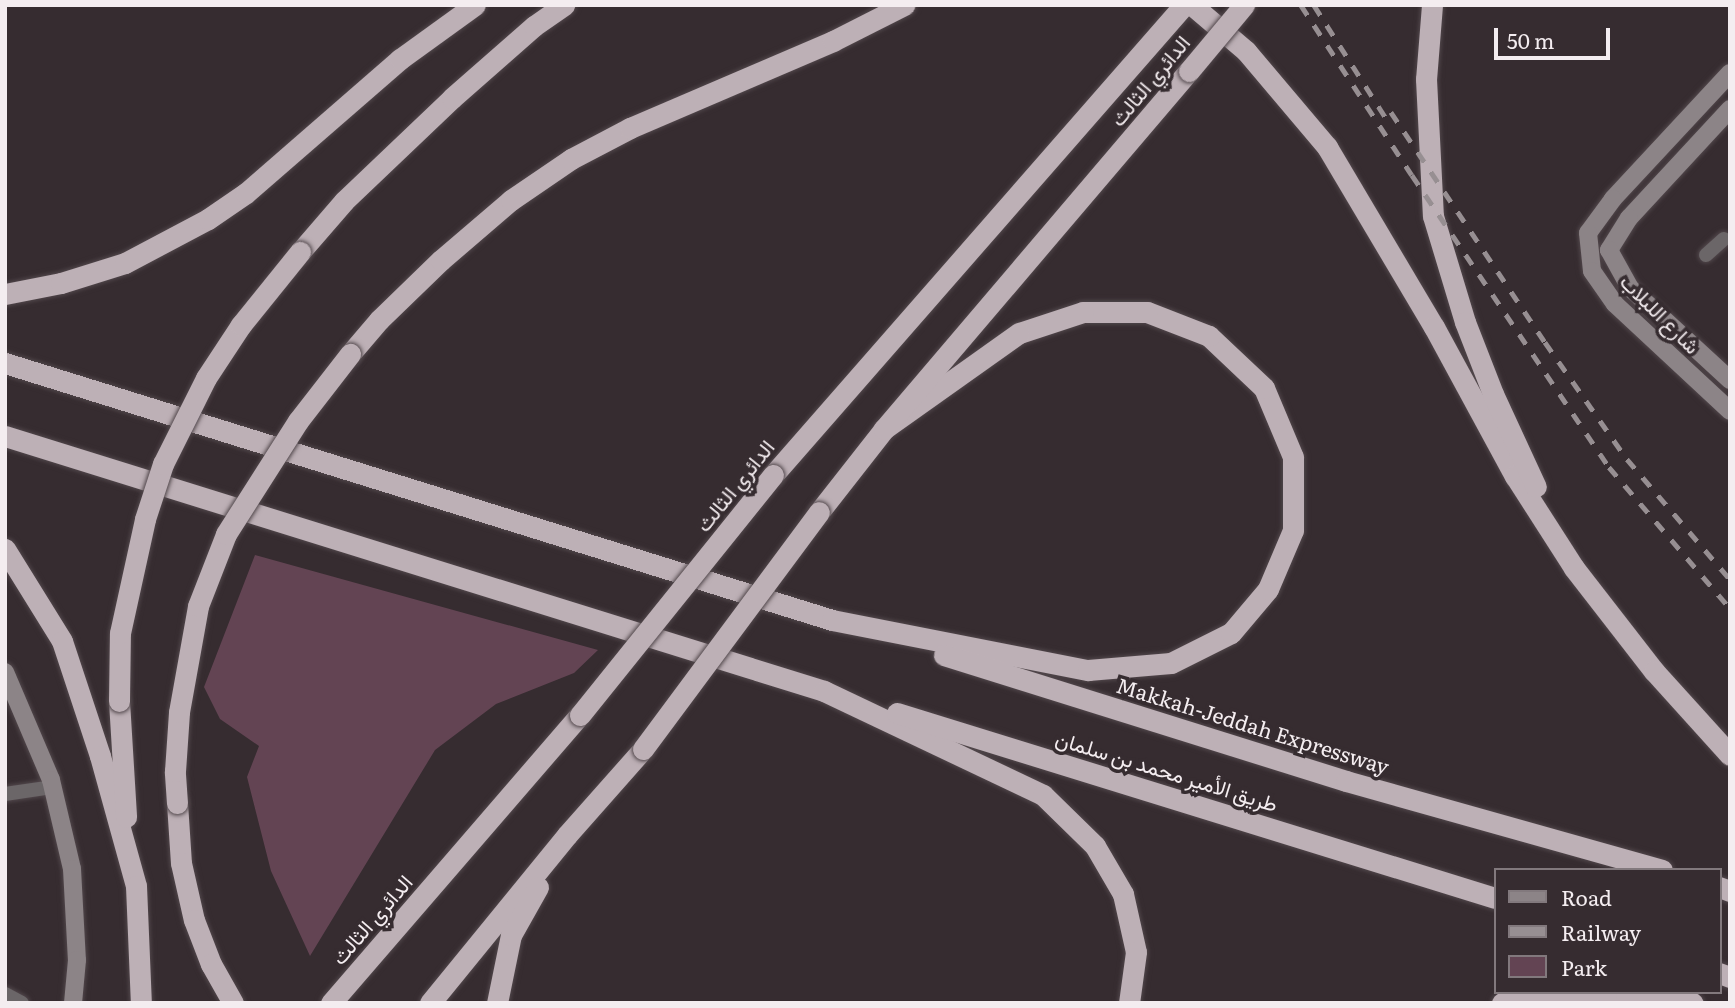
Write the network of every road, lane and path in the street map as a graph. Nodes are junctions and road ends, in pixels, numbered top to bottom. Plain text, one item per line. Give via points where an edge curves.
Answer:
1 (475, 5) edge
2 (564, 5) edge
3 (904, 5) edge
4 (1184, 5) edge
5 (1192, 5) edge
6 (1244, 5) edge
7 (1432, 5) edge
8 (1730, 72) edge
9 (1730, 109) edge
10 (1728, 239) edge
11 (1706, 255) dead end
12 (5, 294) edge
13 (5, 363) edge
14 (1730, 380) edge
15 (1730, 411) edge
16 (884, 429) junction
17 (5, 436) edge
18 (5, 549) edge
19 (1574, 568) junction
20 (832, 620) junction
21 (5, 672) edge
22 (824, 691) junction
23 (1730, 754) edge
24 (53, 787) junction
25 (5, 794) edge
26 (567, 835) junction
27 (128, 854) junction
28 (1655, 868) edge
29 (1494, 898) edge
30 (5, 994) edge
31 (22, 1003) edge
32 (74, 1003) edge
33 (141, 1003) edge
34 (233, 1003) edge
35 (331, 1003) edge
36 (430, 1003) edge
37 (497, 1003) edge
38 (1129, 1003) edge
39 (1502, 1003) edge
40 (1693, 1003) edge

1 - 12 highway via 400,59 246,193 208,219 125,263
2 - 27 highway, bridge via 452,98 344,201 241,325 206,378 163,464 145,519 120,633
3 - 34 highway, bridge via 833,41 630,128 571,159 511,200 379,320 258,479 221,546 198,606 178,712 175,771 181,863 194,920
4 - 35 highway, الدائري الثالث, bridge via 773,475 580,715
5 - 19 highway via 1246,51 1327,147 1515,476
6 - 16 highway, الدائري الثالث, bridge
7 - 19 highway via 1426,79 1433,216 1465,322 1493,394
8 - 15 street, شارع اللبلاب via 1614,198 1588,233 1592,271 1615,304
9 - 14 street, شارع اللبلاب via 1629,218 1609,250 1630,288
10 - 11 street
13 - 20 highway
16 - 20 highway via 1019,333 1083,312 1147,312 1209,336 1264,388 1293,457 1293,530 1268,589 1231,633 1171,663 1088,670
16 - 26 highway, الدائري الثالث, bridge via 643,748
17 - 22 highway
18 - 27 highway via 62,641
19 - 23 highway via 1654,671
20 - 28 highway, Makkah-Jeddah Expressway via 1346,781
21 - 24 street
22 - 29 highway, طريق الأمير محمد بن سلمان
22 - 38 highway via 1043,795 1095,846 1123,894 1136,952
24 - 25 street
24 - 32 street via 72,869 77,960
26 - 36 highway, الدائري الثالث
26 - 37 highway via 511,934
27 - 33 highway via 136,886
30 - 31 street
39 - 40 highway via 1626,996

